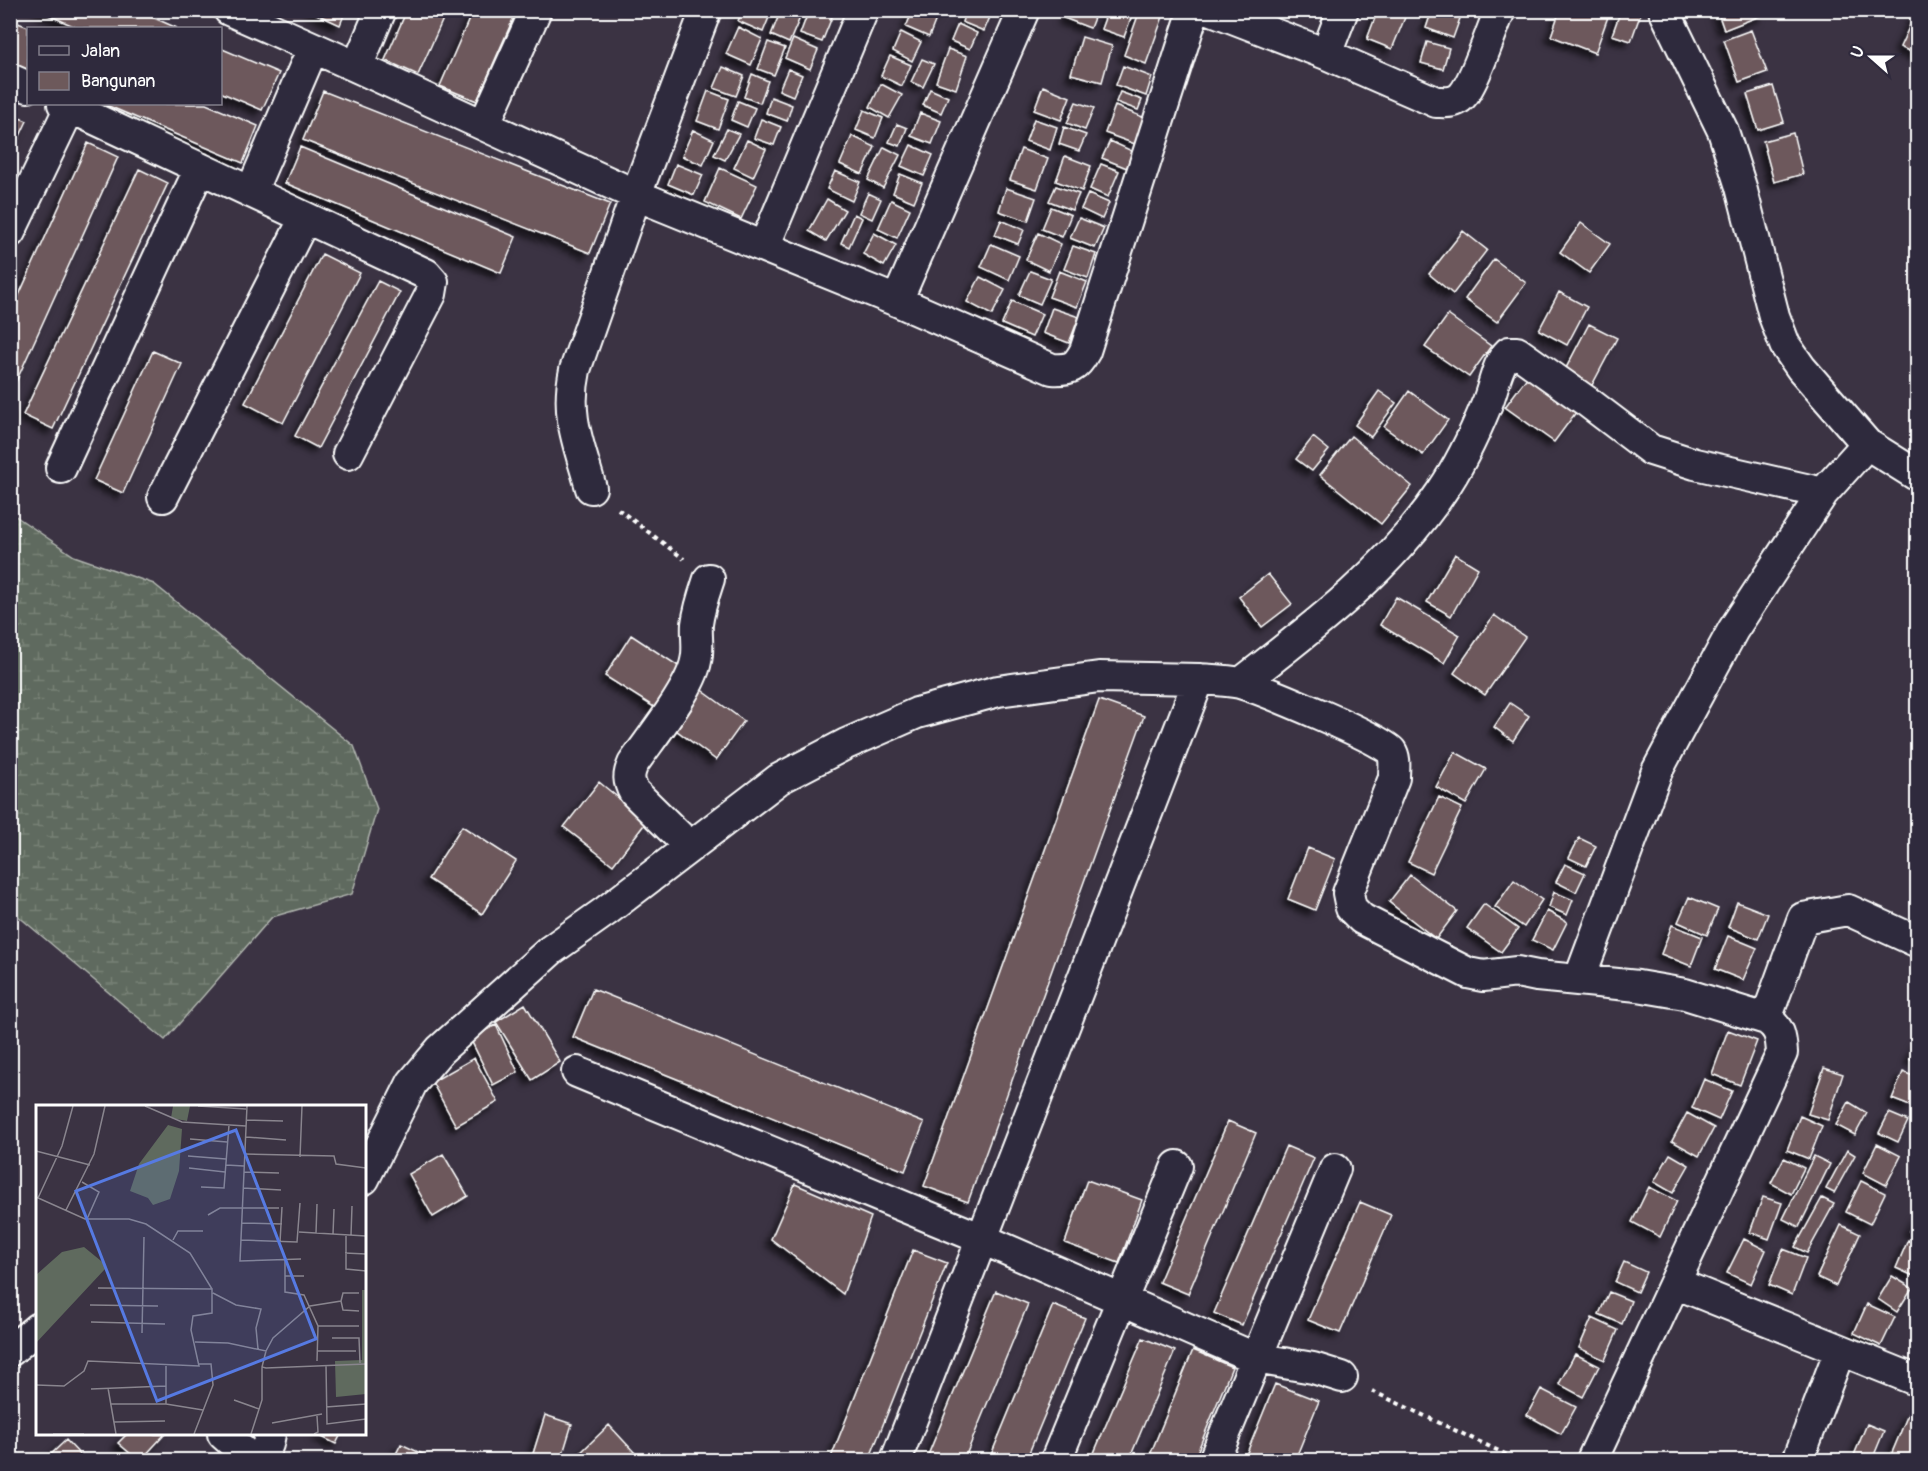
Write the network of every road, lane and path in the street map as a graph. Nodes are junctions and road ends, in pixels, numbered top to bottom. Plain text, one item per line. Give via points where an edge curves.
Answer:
1 (228, 10) edge
2 (381, 10) edge
3 (536, 10) edge
4 (706, 10) edge
5 (863, 10) edge
6 (1024, 10) edge
7 (1194, 10) edge
8 (1212, 10) edge
9 (1343, 10) edge
10 (1500, 10) edge
11 (1664, 10) edge
12 (312, 48) junction
13 (1326, 54) junction
14 (357, 67) junction
15 (10, 79) edge
16 (27, 87) edge
17 (66, 105) edge
18 (484, 125) junction
19 (200, 168) junction
20 (251, 192) junction
21 (636, 195) junction
22 (305, 218) junction
23 (10, 232) edge
24 (764, 247) junction
25 (897, 301) junction
26 (1868, 444) junction
27 (348, 454) dead end
28 (61, 468) dead end
29 (1917, 476) edge
30 (591, 488) joint
31 (1823, 493) junction
32 (163, 497) dead end
33 (709, 579) joint
34 (1199, 679) junction
35 (1240, 683) junction
36 (690, 847) junction
37 (1917, 942) edge
38 (1579, 980) junction
39 (1766, 1018) junction
40 (578, 1072) dead end
41 (1177, 1166) dead end
42 (1335, 1169) dead end
43 (366, 1175) edge
44 (980, 1238) junction
45 (1675, 1283) junction
46 (1121, 1299) junction
47 (36, 1330) edge
48 (1840, 1350) junction
49 (10, 1351) edge
50 (1255, 1358) junction
51 (1341, 1377) joint
52 (1917, 1381) edge
53 (224, 1435) edge
54 (270, 1435) edge
55 (252, 1461) edge
56 (261, 1461) edge
57 (896, 1461) edge
58 (1056, 1461) edge
59 (1214, 1461) edge
60 (1518, 1461) edge
61 (1592, 1461) edge
62 (1798, 1461) edge

1 - 12 street
2 - 14 street
3 - 18 street
4 - 21 street
5 - 24 street
6 - 25 street
7 - 25 street via 1078,364 1052,369
8 - 13 street
9 - 13 street
10 - 13 street via 1471,82 1462,96 1451,103 1436,102
11 - 26 street via 1723,131 1785,345
12 - 14 street
12 - 20 street
14 - 18 street
15 - 16 street
17 - 19 street
17 - 23 street
18 - 21 street
19 - 20 street
19 - 28 street
20 - 22 street
21 - 24 street
21 - 30 street via 574,370 570,392 572,421
22 - 27 street via 426,274 433,282 431,294
22 - 32 street
24 - 25 street
26 - 29 street
26 - 31 street
30 - 33 path
31 - 35 street via 1670,458 1651,450 1517,352 1509,352 1503,357 1471,440 1443,490 1407,539 1328,615
31 - 38 street via 1733,630 1657,771
33 - 36 street via 700,607 693,674 628,775 634,792
34 - 35 street
34 - 36 street via 1099,677 998,691 918,713 779,779
34 - 44 street
35 - 38 street via 1383,742 1392,751 1394,778 1348,893 1351,908 1362,918 1468,973 1483,976 1517,972
36 - 43 street via 551,950 440,1050 412,1083
37 - 39 street via 1848,910 1803,918
38 - 39 street via 1685,994
39 - 45 street via 1776,1025 1782,1053
40 - 44 street
41 - 46 street
42 - 50 street
44 - 46 street
44 - 57 street
45 - 48 street
45 - 61 street
46 - 50 street
46 - 58 street
47 - 49 street
48 - 52 street
48 - 62 street
50 - 51 street
50 - 59 street
51 - 60 path
53 - 55 street
54 - 56 street

